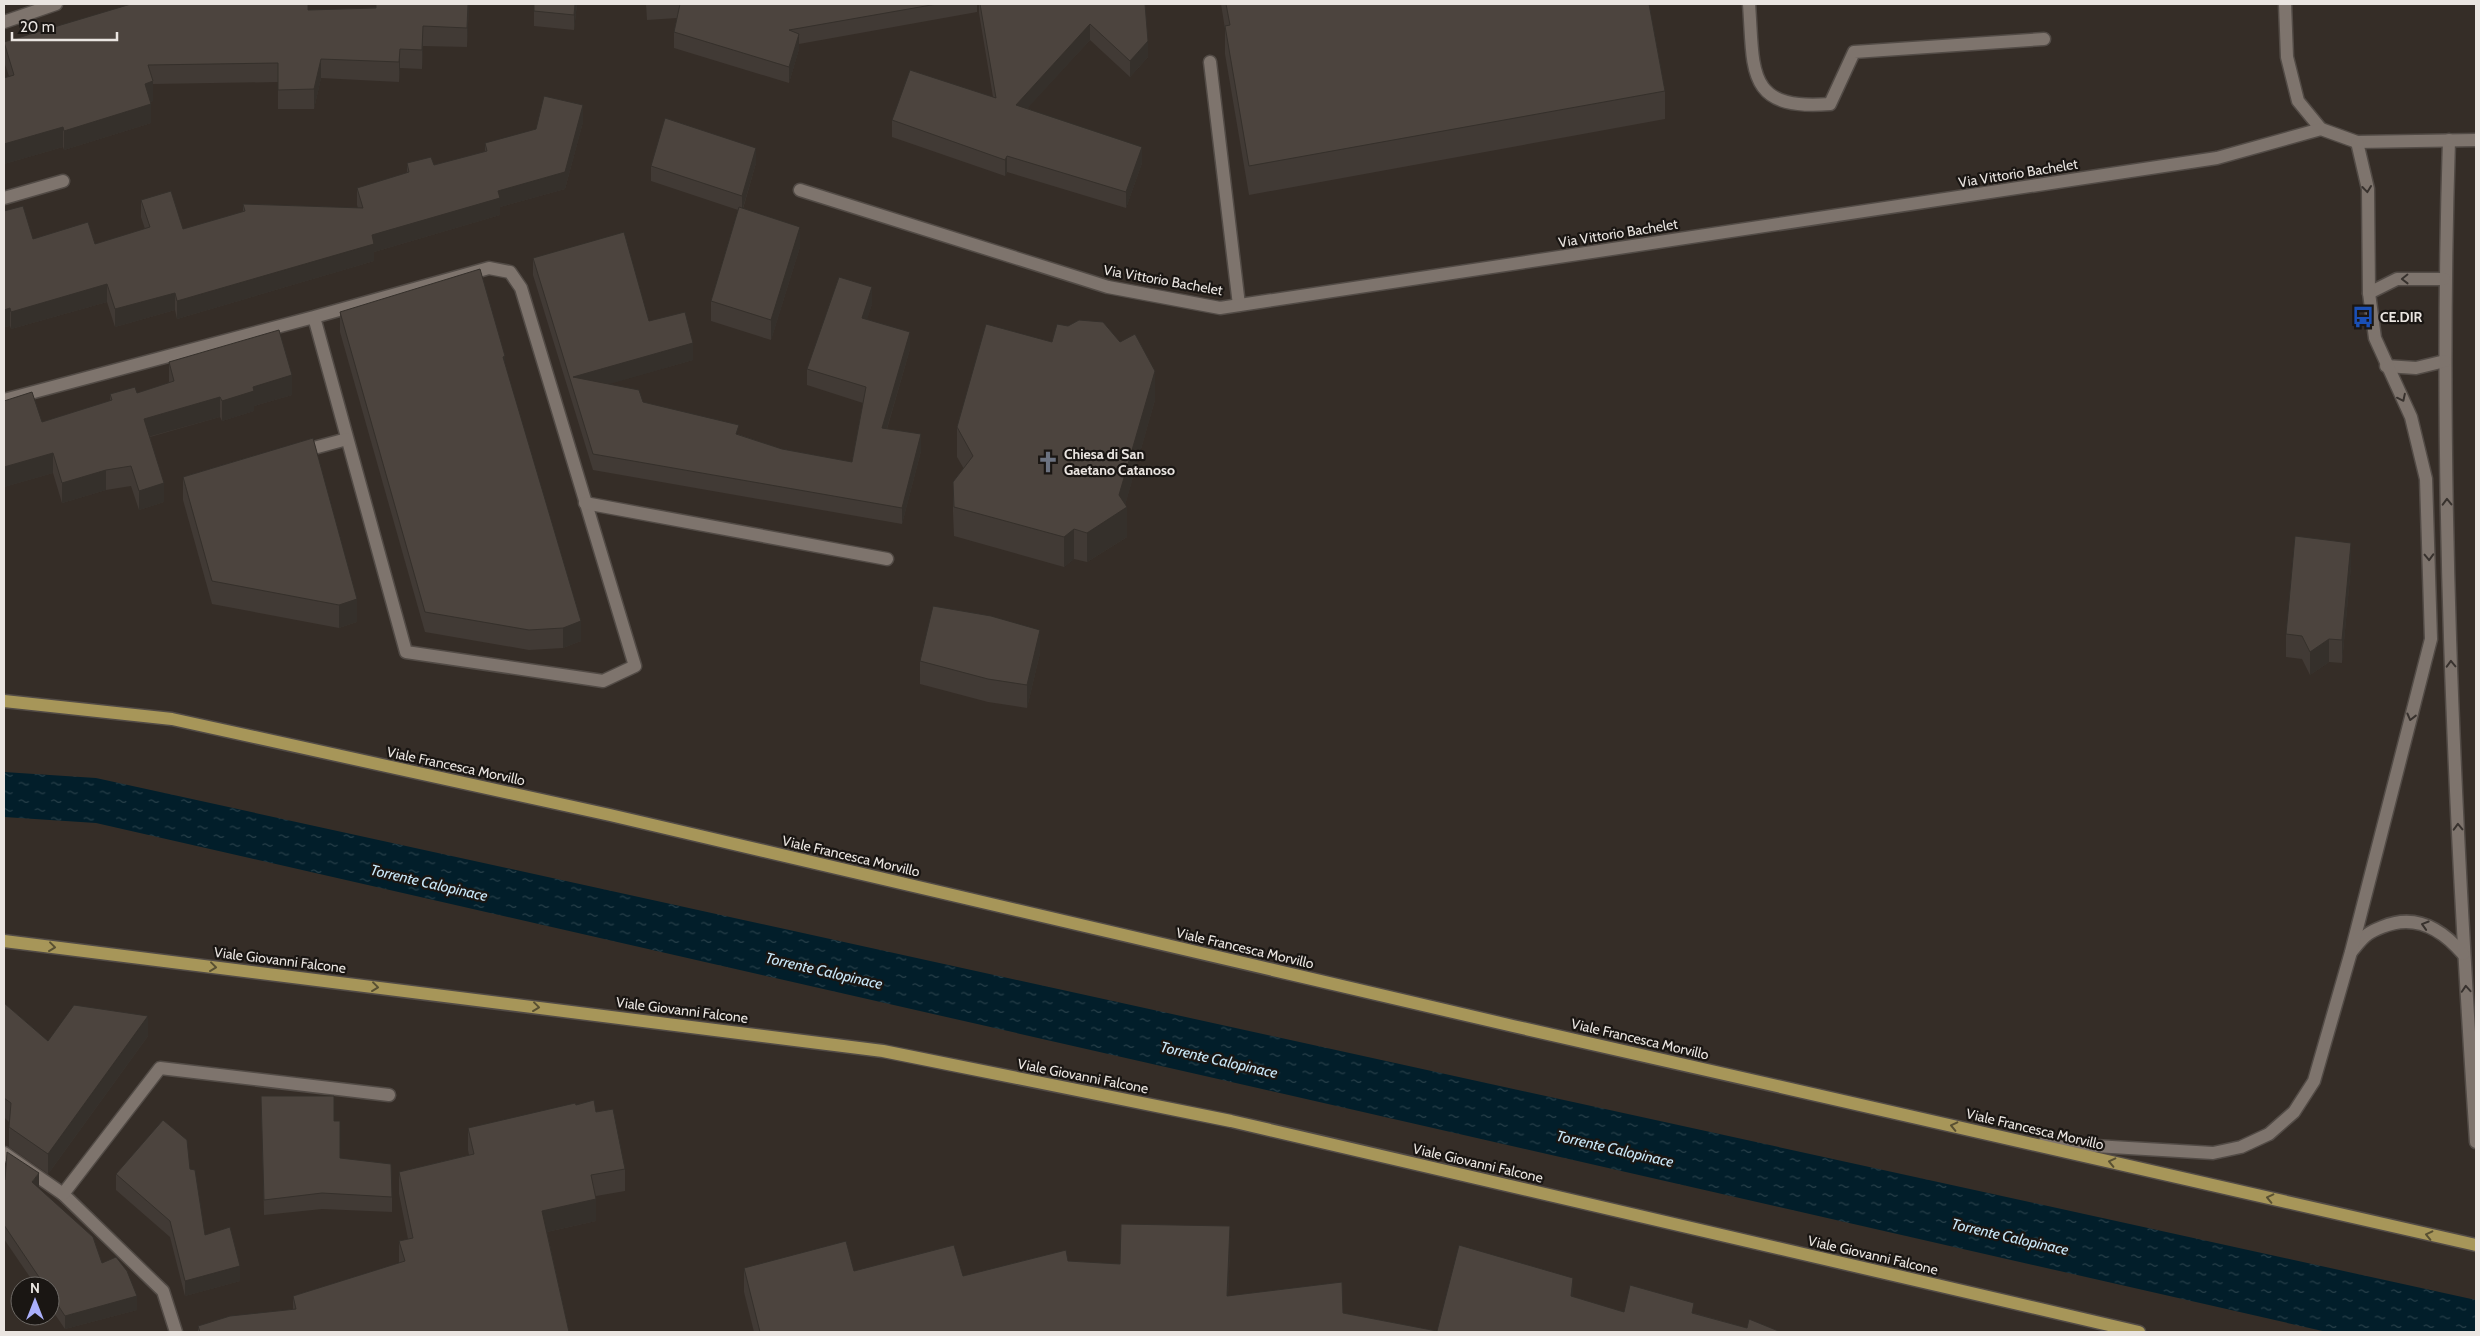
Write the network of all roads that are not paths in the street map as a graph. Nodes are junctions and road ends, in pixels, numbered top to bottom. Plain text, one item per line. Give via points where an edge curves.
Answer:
1 (56, 4) edge
2 (1749, 4) edge
3 (2286, 4) edge
4 (5, 18) edge
5 (2044, 39) dead end
6 (1210, 62) dead end
7 (2321, 129) junction
8 (2449, 140) junction
9 (2476, 140) edge
10 (2357, 142) junction
11 (63, 181) dead end
12 (800, 190) dead end
13 (4, 198) edge
14 (2444, 279) junction
15 (2369, 292) junction
16 (1239, 305) junction
17 (314, 318) junction
18 (2445, 361) junction
19 (2386, 366) junction
20 (4, 400) edge
21 (348, 439) junction
22 (291, 454) edge
23 (585, 504) junction
24 (888, 559) dead end
25 (4, 701) edge
26 (4, 941) edge
27 (2351, 952) junction
28 (2464, 954) junction
29 (389, 1095) dead end
30 (2025, 1142) junction
31 (2476, 1142) edge
32 (4, 1153) edge
33 (63, 1194) junction
34 (2476, 1246) edge
35 (176, 1332) edge
36 (2139, 1332) edge

1 - 4 street
2 - 5 street via 1754,70 1763,90 1786,103 1830,104 1854,52
3 - 7 street via 2287,57 2298,101
6 - 16 street
7 - 10 street
7 - 16 street, Via Vittorio Bachelet via 2218,158
8 - 9 street
8 - 10 street
8 - 14 street
10 -> 15 street via 2368,189
11 - 13 street
12 - 16 street, Via Vittorio Bachelet via 1108,287 1220,308
14 -> 15 street via 2398,279
14 - 18 street
15 - 19 street via 2375,338
17 - 20 street
17 - 21 street
17 - 23 street via 489,268 510,272 521,288
18 - 19 street via 2416,368
28 -> 18 street via 2449,608
19 -> 27 street via 2411,417 2426,479 2431,639
21 - 22 street
21 - 23 street via 406,652 603,681 635,666
23 - 24 street
30 -> 25 main road, Viale Francesca Morvillo via 1503,1024 610,815 172,718
26 -> 36 main road, Viale Giovanni Falcone via 883,1051 1231,1121
28 -> 27 street via 2434,928 2413,921 2390,924 2369,933
27 - 30 street via 2314,1081 2294,1112 2269,1134 2241,1147 2213,1153
31 -> 28 street
29 - 33 street via 160,1068
34 -> 30 main road, Viale Francesca Morvillo
32 - 33 street
33 - 35 street via 163,1291

